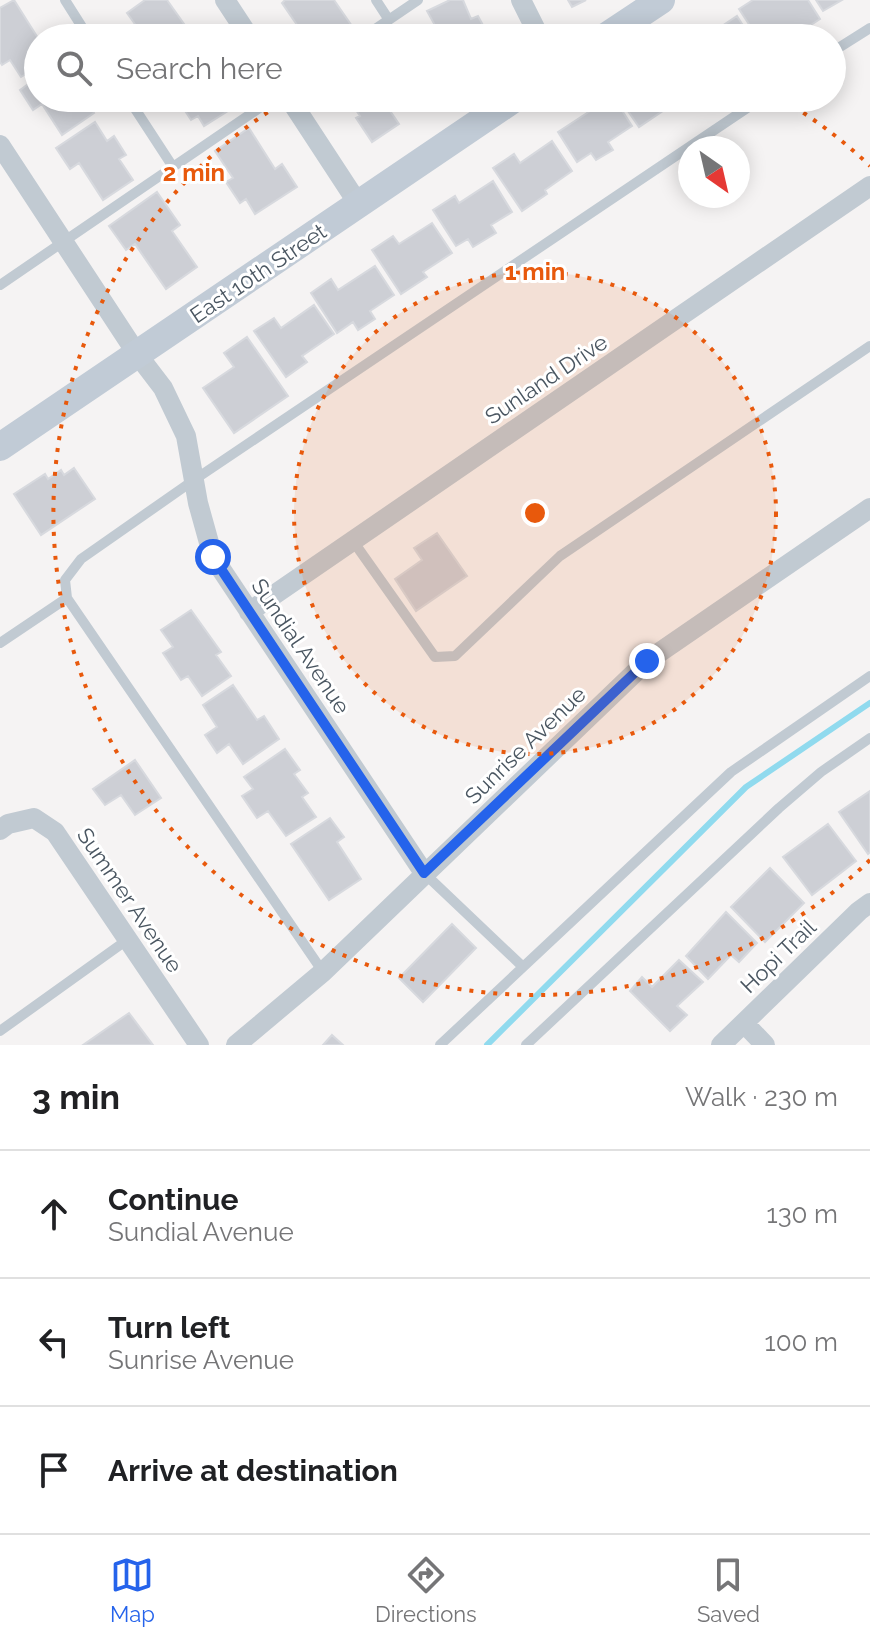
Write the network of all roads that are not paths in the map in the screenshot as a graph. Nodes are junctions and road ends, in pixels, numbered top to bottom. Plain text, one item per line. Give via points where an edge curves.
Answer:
1 (65, 0) edge
2 (225, 0) edge
3 (376, 0) edge
4 (418, 0) edge
5 (521, 0) edge
6 (657, 1) edge
7 (389, 20) junction
8 (80, 24) edge
9 (241, 24) edge
10 (383, 24) edge
11 (533, 24) edge
12 (624, 24) edge
13 (870, 28) edge
14 (846, 43) edge
15 (137, 112) edge
16 (254, 112) edge
17 (298, 112) edge
18 (495, 112) edge
19 (741, 112) edge
20 (0, 145) edge
21 (173, 167) junction
22 (870, 186) edge
23 (359, 205) junction
24 (64, 242) junction
25 (0, 285) edge
26 (870, 346) edge
27 (137, 354) junction
28 (0, 447) edge
29 (194, 480) junction
30 (870, 508) edge
31 (353, 541) junction
32 (67, 598) junction
33 (249, 612) junction
34 (0, 643) edge
35 (870, 676) edge
36 (870, 738) edge
37 (0, 830) edge
38 (424, 873) junction
39 (870, 903) edge
40 (127, 940) junction
41 (522, 966) junction
42 (323, 972) junction
43 (744, 1023) junction
44 (0, 1031) edge
45 (199, 1045) edge
46 (236, 1045) edge
47 (440, 1045) edge
48 (526, 1045) edge
49 (721, 1045) edge
50 (765, 1045) edge

1 - 8 lane
2 - 9 street
3 - 7 lane
4 - 7 lane
5 - 11 street
6 - 12 street
7 - 10 lane
13 - 14 lane
15 - 21 lane
16 - 21 lane
17 - 23 street
18 - 23 street, East 10th Street
19 - 29 lane
20 - 24 street, Sundial Avenue
21 - 24 lane
22 - 31 street, Sunland Drive
23 - 27 street, East 10th Street
24 - 25 lane
24 - 27 street, Sundial Avenue
26 - 31 lane via 560,556 455,656 435,657
27 - 28 street, East 10th Street
27 - 29 street, Sundial Avenue via 163,388 186,436
29 - 32 lane via 81,559 65,580
29 - 33 street, Sundial Avenue via 213,557
30 - 38 street, Sunrise Avenue via 647,661
31 - 33 street, Sunland Drive
32 - 34 lane
32 - 42 lane
33 - 38 street, Sundial Avenue
35 - 41 lane via 731,772
36 - 48 lane via 779,808
37 - 40 street, Summer Avenue via 34,818 55,832
38 - 41 lane
38 - 42 street, Sunrise Avenue
39 - 43 street, Hopi Trail
40 - 44 lane
40 - 45 street, Summer Avenue
41 - 47 lane
42 - 46 street, Sunrise Avenue
43 - 49 street, Hopi Trail
43 - 50 street

